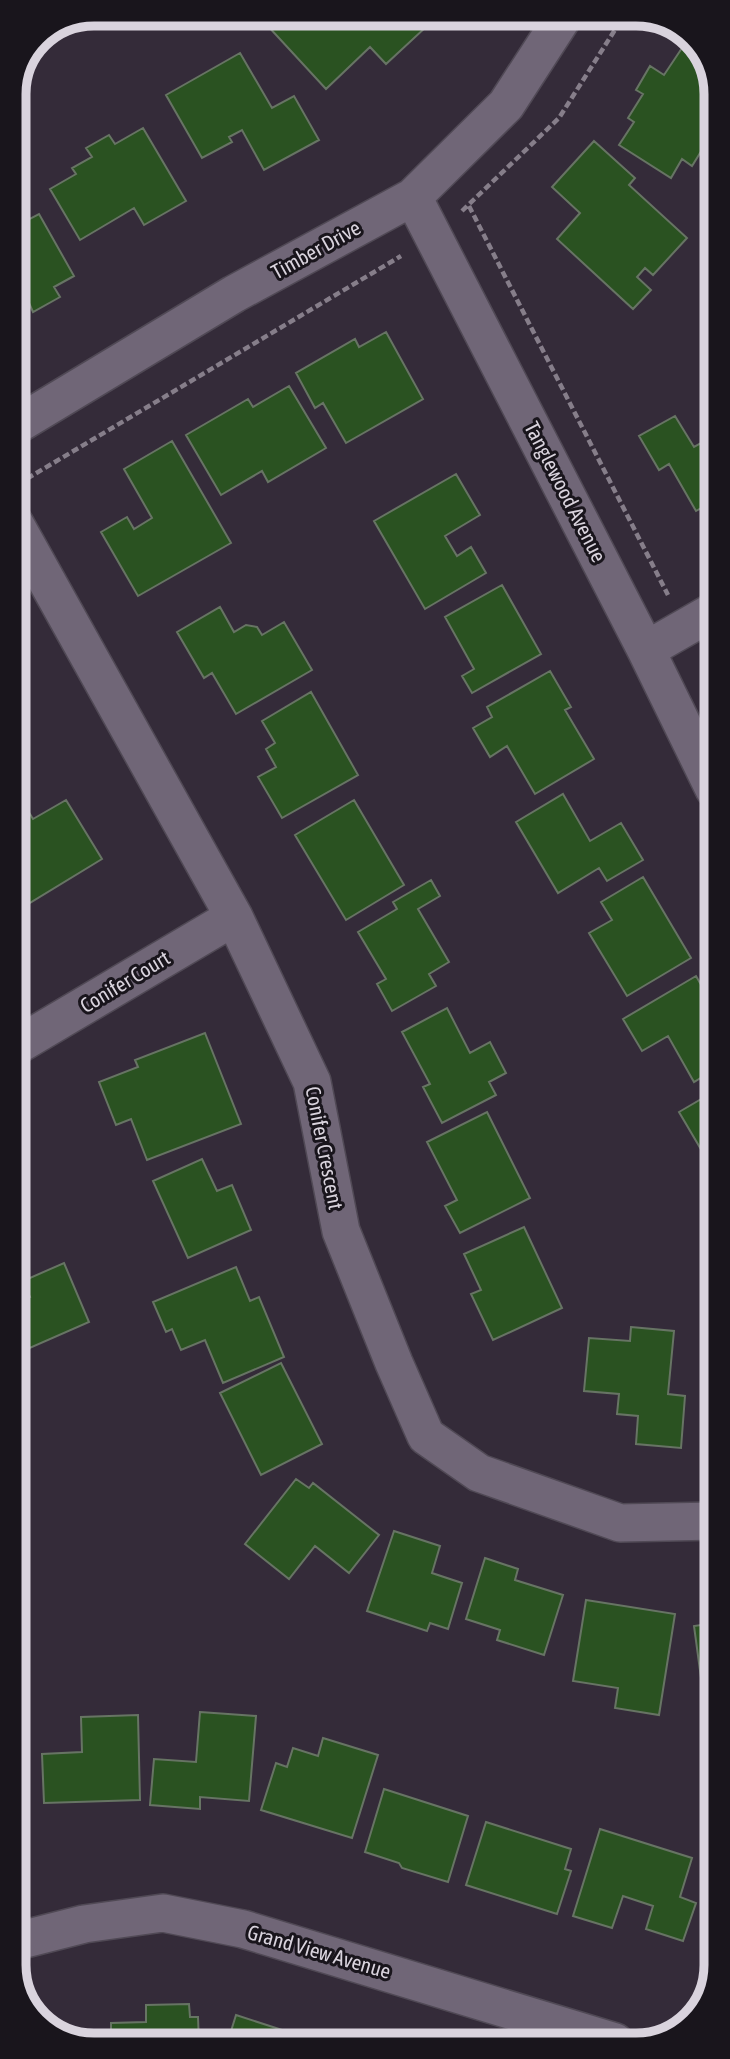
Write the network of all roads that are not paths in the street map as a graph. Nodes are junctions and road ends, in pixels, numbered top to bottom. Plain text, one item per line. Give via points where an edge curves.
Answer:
1 (557, 26) edge
2 (413, 197) junction
3 (26, 419) edge
4 (26, 544) edge
5 (704, 617) edge
6 (646, 650) junction
7 (704, 769) edge
8 (234, 917) junction
9 (26, 1040) edge
10 (704, 1521) edge
11 (26, 1939) edge
12 (585, 2033) edge

1 - 2 street, Timber Drive via 506,106
2 - 3 street, Timber Drive via 234,295
2 - 6 street, Tanglewood Avenue
4 - 8 street, Conifer Crescent
5 - 6 street
6 - 7 street, Tanglewood Avenue
8 - 9 street, Conifer Court
8 - 10 street, Conifer Crescent via 312,1082 341,1231 426,1436 478,1473 620,1522
11 - 12 street, Grand View Avenue via 84,1924 163,1913 243,1929

